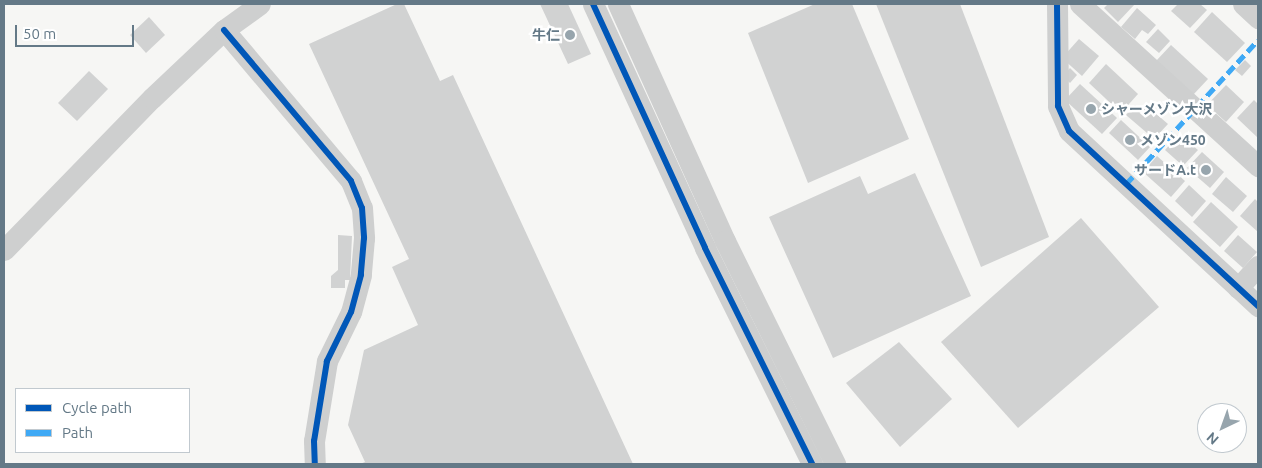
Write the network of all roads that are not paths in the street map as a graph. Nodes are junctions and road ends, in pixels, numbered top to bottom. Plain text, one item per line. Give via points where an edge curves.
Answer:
1 (260, 4) edge
2 (593, 4) edge
3 (619, 4) edge
4 (1057, 4) edge
5 (1080, 4) edge
6 (1243, 4) edge
7 (1258, 18) edge
8 (224, 30) junction
9 (1258, 166) edge
10 (4, 250) edge
11 (1258, 266) edge
12 (1238, 288) junction
13 (1258, 306) edge
14 (315, 464) edge
15 (812, 464) edge
16 (835, 464) edge

1 - 8 street
2 - 15 street via 704,248
3 - 16 street via 725,241
4 - 12 street via 1058,106 1068,131
5 - 9 street
6 - 7 street
8 - 10 street via 152,98
8 - 14 street via 351,182 362,208 362,275 351,312 327,361 315,431
11 - 12 street
12 - 13 street

